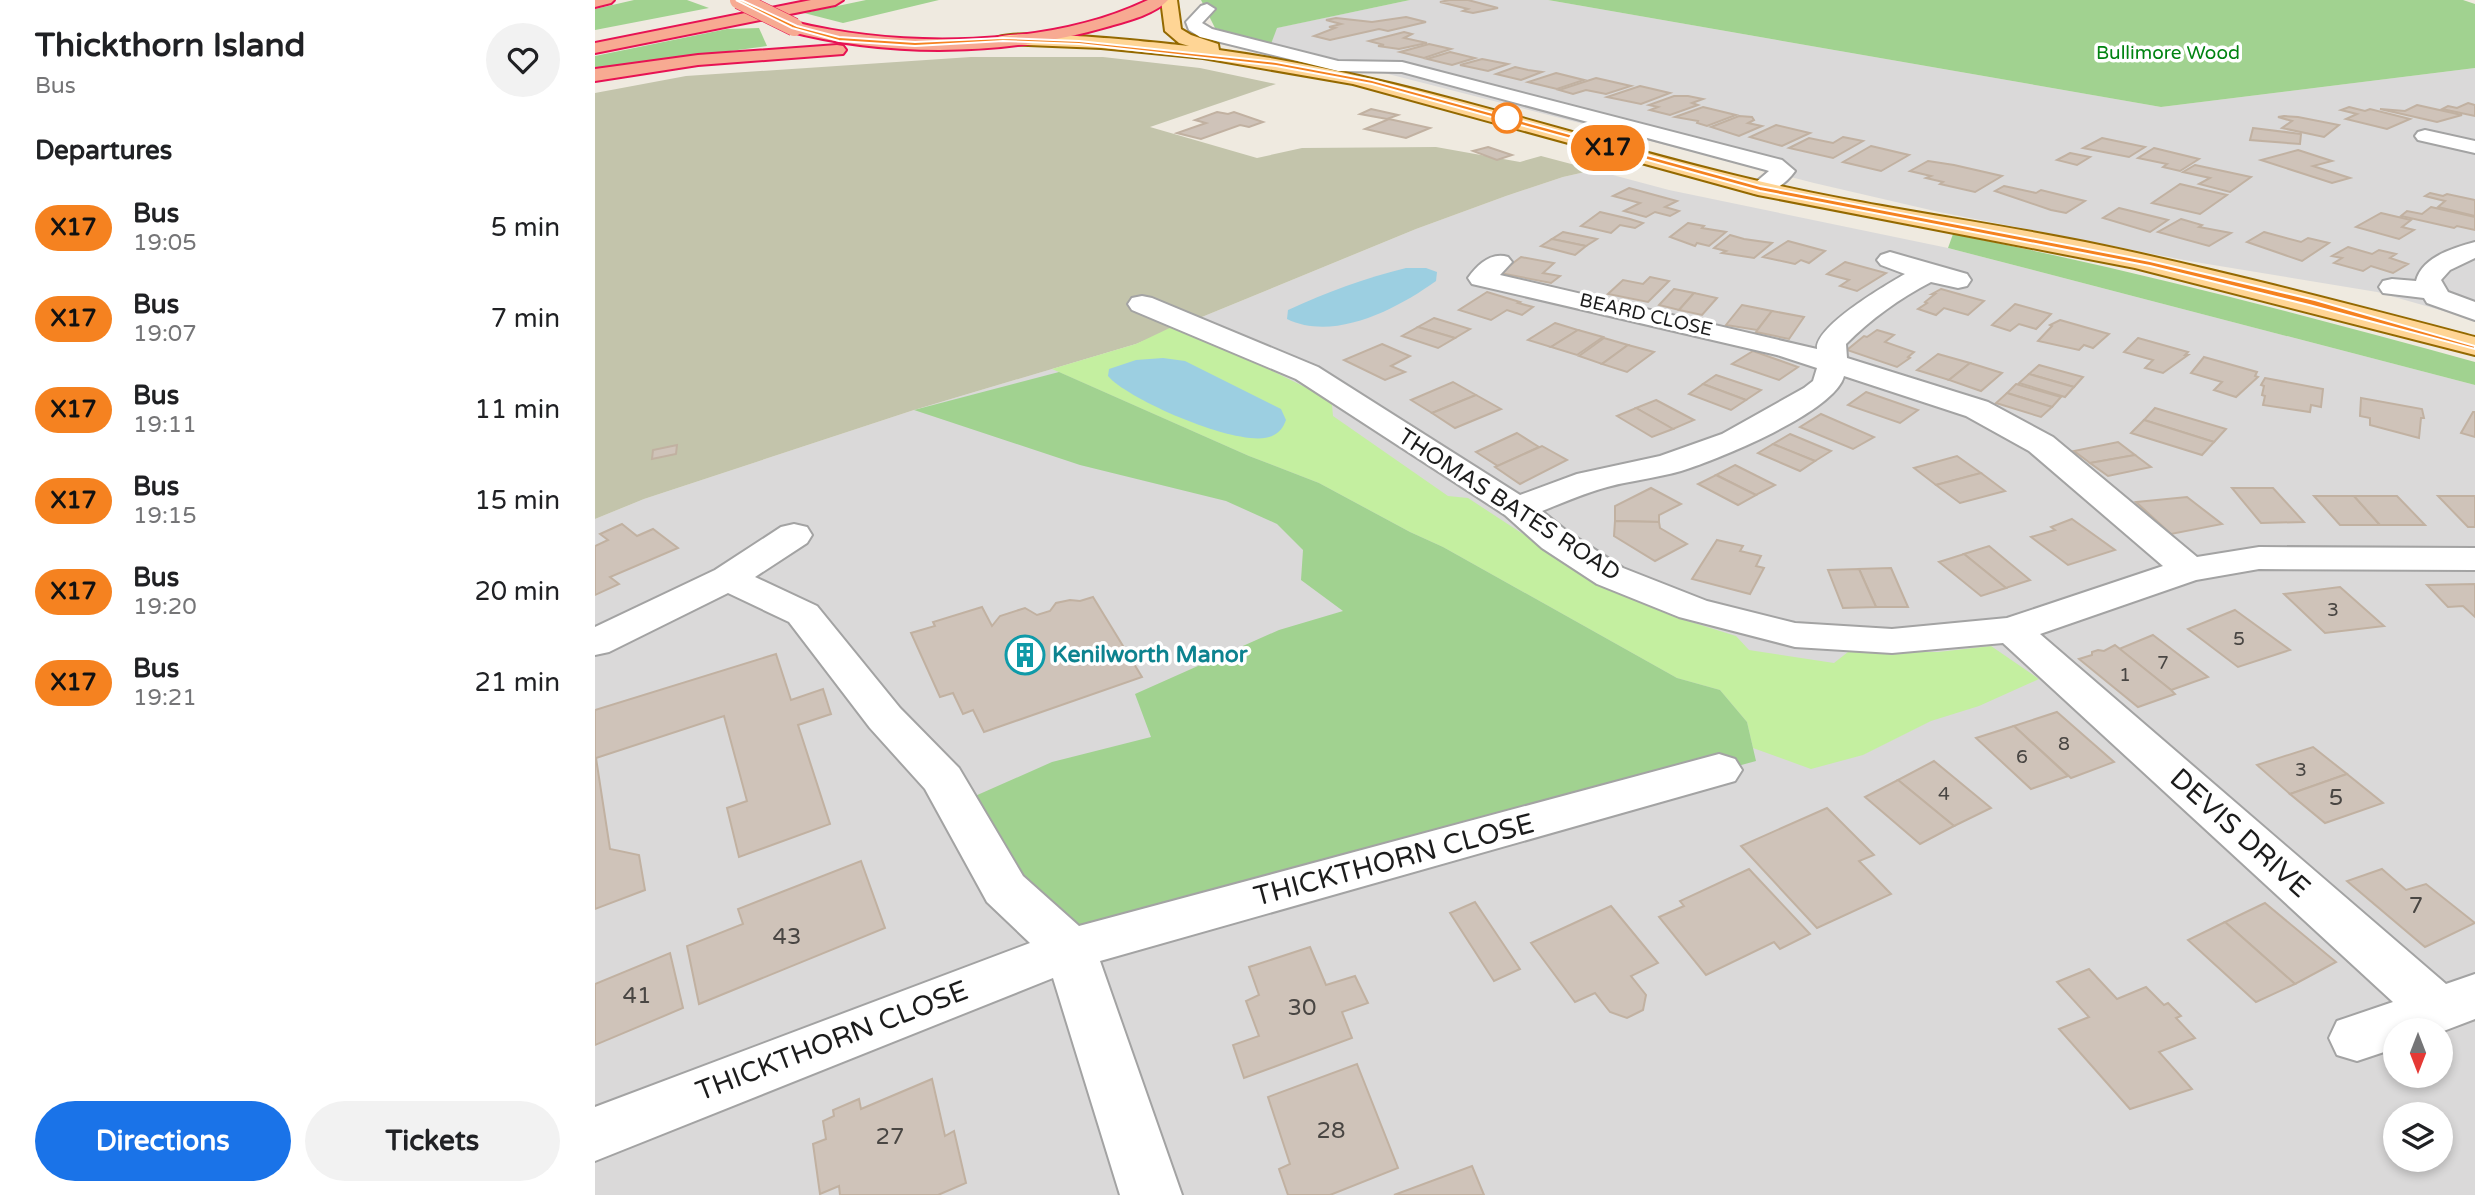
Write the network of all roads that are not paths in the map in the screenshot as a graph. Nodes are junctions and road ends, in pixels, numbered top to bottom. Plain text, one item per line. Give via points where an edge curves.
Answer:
1 (606, 0) edge
2 (739, 0) edge
3 (784, 0) edge
4 (835, 0) edge
5 (1160, 0) edge
6 (1169, 0) edge
7 (595, 2) edge
8 (1207, 9) dead end
9 (595, 38) edge
10 (1003, 40) junction
11 (947, 44) junction
12 (595, 48) edge
13 (1276, 64) junction
14 (595, 75) edge
15 (1452, 79) junction
16 (1410, 92) junction
17 (2425, 136) dead end
18 (2475, 147) edge
19 (1760, 188) junction
20 (2475, 250) edge
21 (1890, 260) dead end
22 (1927, 273) junction
23 (1481, 277) dead end
24 (1958, 280) dead end
25 (2392, 287) dead end
26 (2433, 292) junction
27 (1142, 304) dead end
28 (2475, 312) edge
29 (2475, 346) edge
30 (1833, 363) junction
31 (1517, 508) junction
32 (794, 535) dead end
33 (2475, 559) edge
34 (2189, 570) junction
35 (728, 578) junction
36 (2012, 630) junction
37 (595, 643) edge
38 (1719, 771) dead end
39 (1070, 949) junction
40 (2456, 1003) edge
41 (2357, 1038) dead end
42 (595, 1134) edge
43 (1151, 1195) edge

1 - 7 highway
2 - 11 highway, bridge via 813,34 857,41
3 - 9 highway
4 - 12 highway
5 - 10 highway via 1095,24
6 - 13 main road via 1171,29 1178,35
8 - 15 street via 1194,22 1206,33 1338,66 1397,66
10 - 11 highway
10 - 13 main road via 1115,46
11 - 14 highway via 738,57
13 - 16 main road
15 - 16 street
15 - 19 street via 1784,171
16 - 19 main road
17 - 18 street
19 - 29 main road via 2150,263
20 - 26 street via 2452,258 2430,275 2427,280
21 - 22 street
22 - 24 street
22 - 30 street via 1850,323 1831,342
23 - 30 street, BEARD CLOSE via 1701,327
25 - 26 street
26 - 28 street via 2449,304
27 - 31 street, THOMAS BATES ROAD via 1307,373
30 - 31 street via 1827,384 1815,395 1733,441 1669,464 1589,481
30 - 34 street, BEARD CLOSE via 1977,409 2041,444
31 - 36 street, THOMAS BATES ROAD via 1610,576 1693,609 1795,635 1892,641
32 - 35 street
33 - 34 street, THOMAS BATES ROAD via 2259,558
34 - 36 street, THOMAS BATES ROAD
35 - 37 street
35 - 39 street via 803,614 885,718 943,779 1005,889
36 - 40 street, DEVIS DRIVE
38 - 39 street, THICKTHORN CLOSE
39 - 42 street, THICKTHORN CLOSE
39 - 43 street
40 - 41 street

